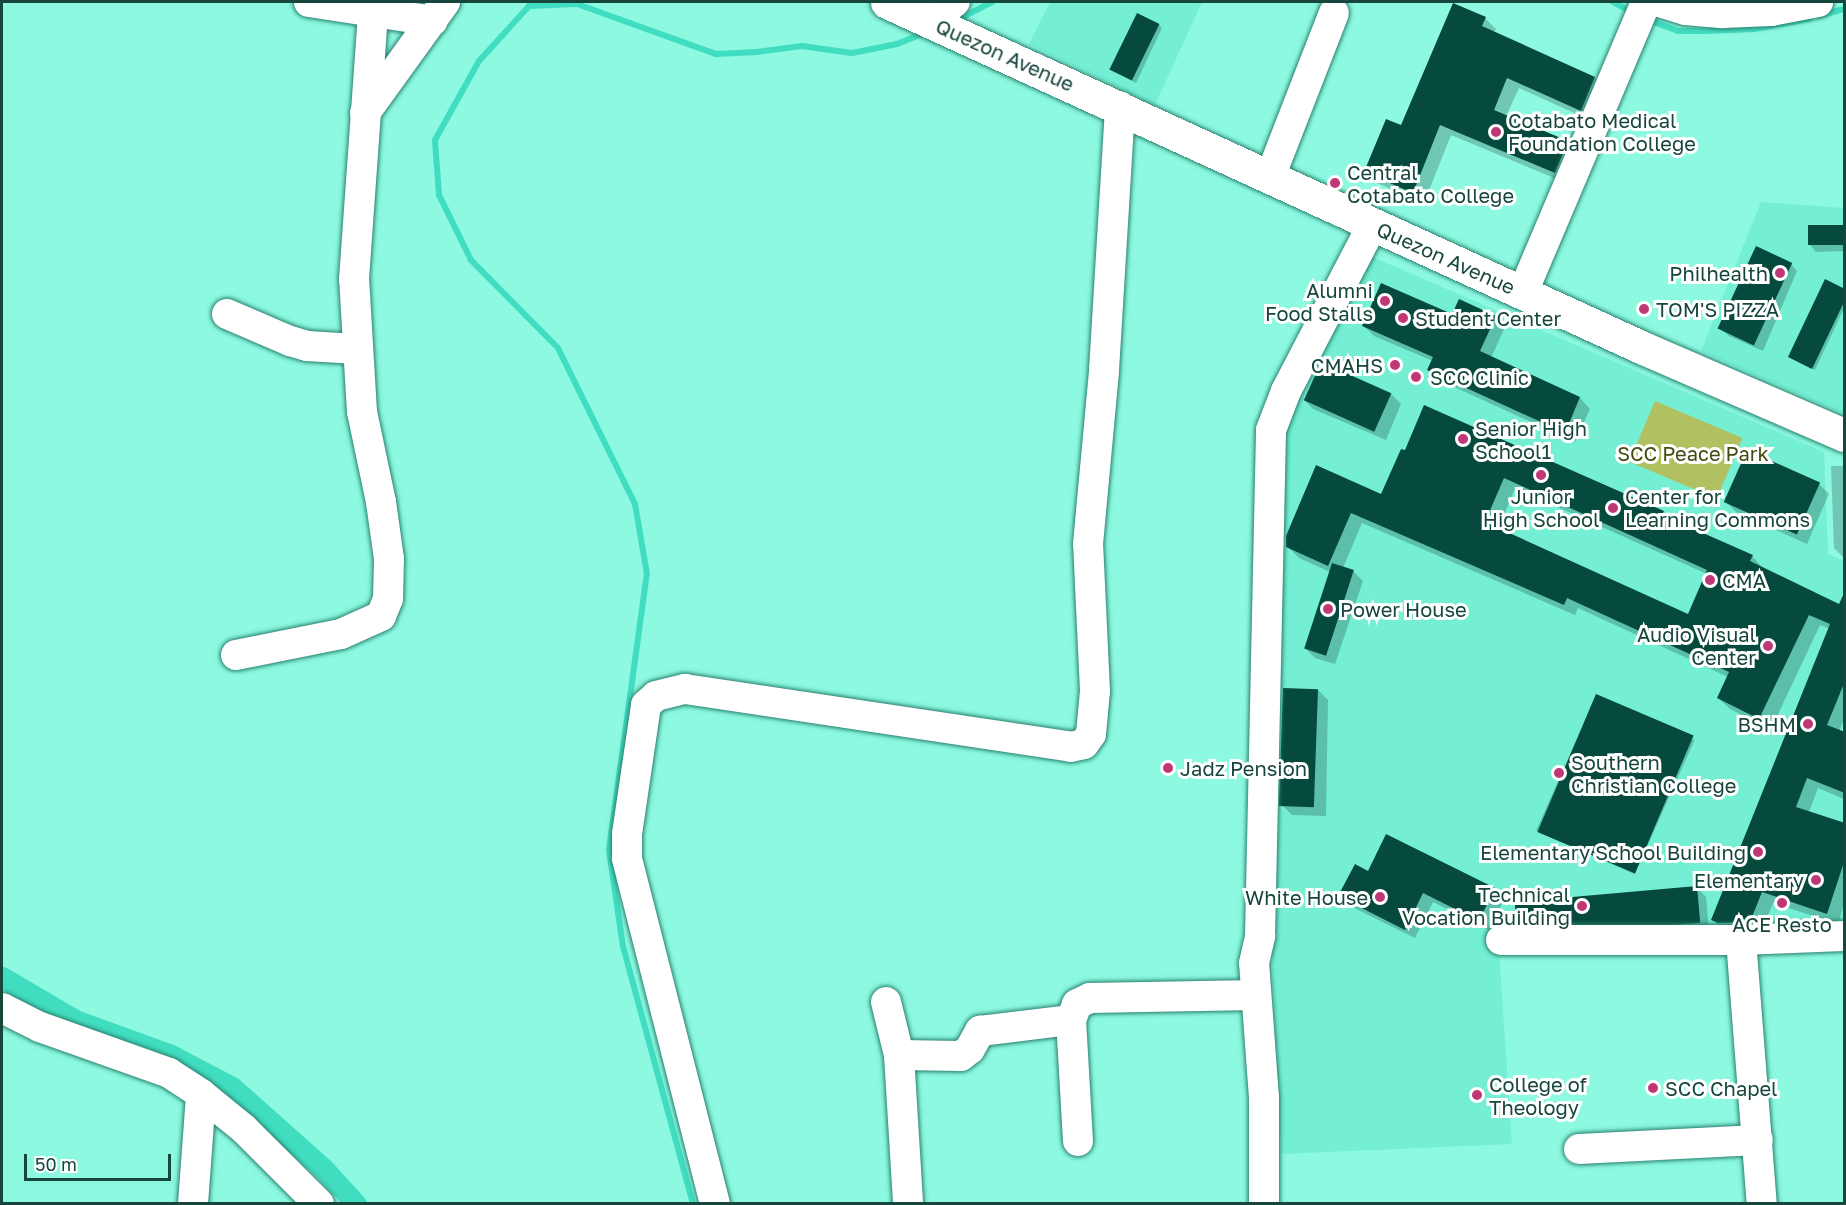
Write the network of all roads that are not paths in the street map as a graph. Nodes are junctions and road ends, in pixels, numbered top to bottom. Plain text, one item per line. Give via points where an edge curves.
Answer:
1 (309, 2) edge
2 (887, 2) edge
3 (955, 2) edge
4 (1818, 2) edge
5 (1646, 8) edge
6 (373, 11) junction
7 (439, 11) edge
8 (1334, 14) dead end
9 (930, 22) junction
10 (1120, 106) junction
11 (365, 113) junction
12 (1270, 177) junction
13 (1373, 224) junction
14 (1522, 292) junction
15 (227, 314) dead end
16 (357, 349) junction
17 (1845, 435) edge
18 (236, 655) dead end
19 (1845, 936) edge
20 (1501, 940) dead end
21 (1741, 940) junction
22 (1255, 995) junction
23 (886, 1002) dead end
24 (2, 1008) edge
25 (1071, 1020) junction
26 (899, 1055) junction
27 (201, 1094) junction
28 (1758, 1140) junction
29 (1078, 1141) dead end
30 (1579, 1149) dead end
31 (193, 1203) edge
32 (319, 1203) edge
33 (715, 1203) edge
34 (908, 1203) edge
35 (1264, 1203) edge
36 (1762, 1203) edge

1 - 6 street
2 - 9 main road, Quezon Avenue
3 - 9 street
4 - 5 street via 1771,11 1723,13
5 - 14 street
6 - 7 street
6 - 11 street
7 - 11 street
8 - 12 street
9 - 10 main road, Quezon Avenue
10 - 12 main road, Quezon Avenue
10 - 33 street via 1104,370 1088,544 1095,691 1091,734 1084,744 1071,747 685,689 656,696 646,705 627,858
11 - 16 street via 354,279
12 - 13 main road, Quezon Avenue
13 - 14 main road, Quezon Avenue
13 - 22 street via 1286,391 1271,430 1260,936 1254,963
14 - 17 main road, Quezon Avenue
15 - 16 street via 298,344
16 - 18 street via 362,412 389,559 388,599 381,616 341,634
19 - 21 street
20 - 21 street
21 - 28 street
22 - 25 street via 1090,998 1077,1004
22 - 35 street via 1264,1098
23 - 26 street
24 - 27 street via 40,1027 169,1073
25 - 26 street via 980,1031 961,1056
25 - 29 street
26 - 34 street
27 - 31 street
27 - 32 street via 244,1129
28 - 30 street
28 - 36 street

